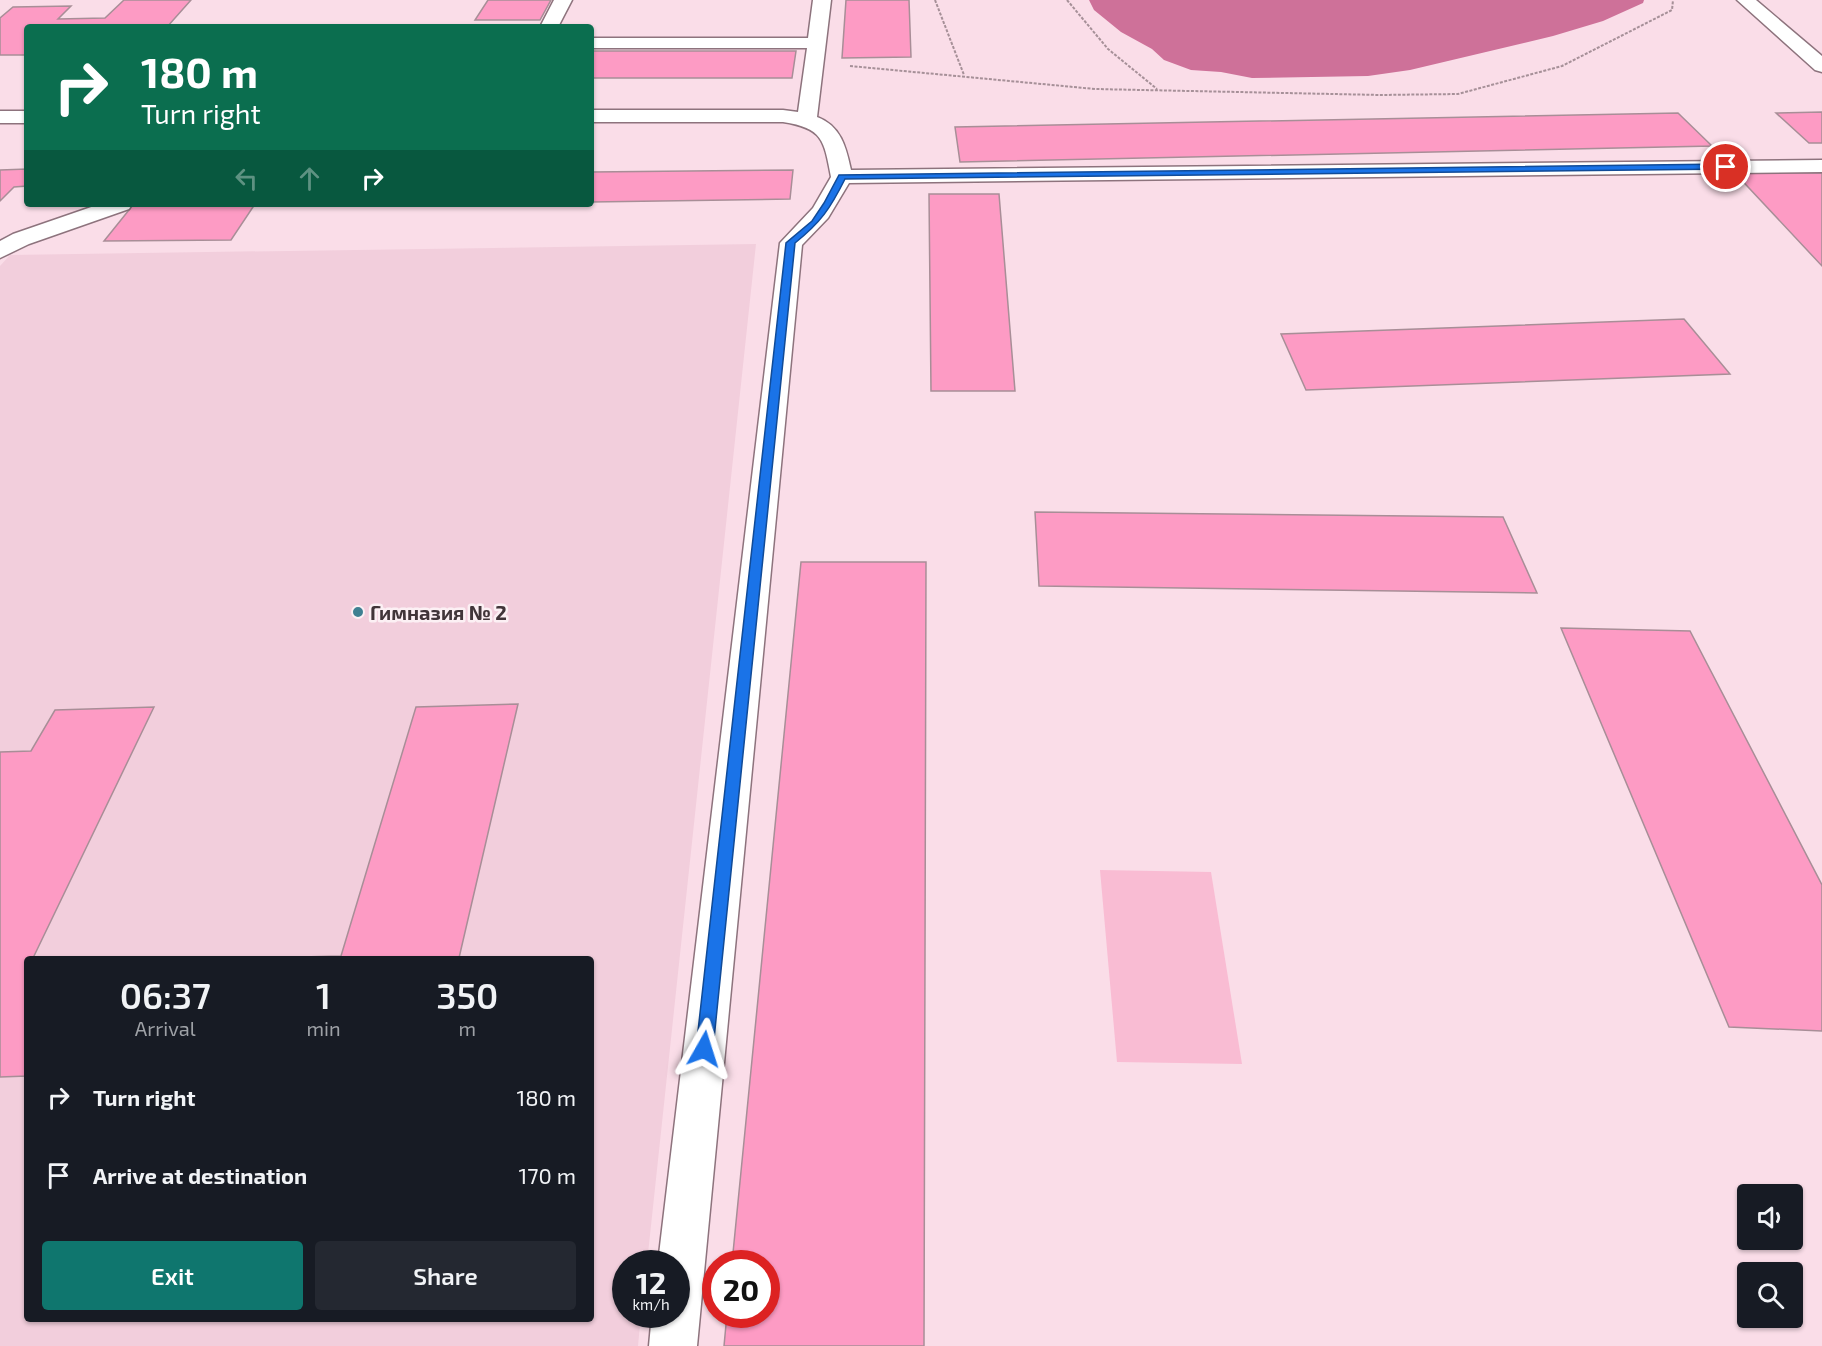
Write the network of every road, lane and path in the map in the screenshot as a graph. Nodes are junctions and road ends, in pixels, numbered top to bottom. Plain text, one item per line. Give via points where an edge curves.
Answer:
1 (563, 0) edge
2 (822, 0) edge
3 (935, 0) edge
4 (1067, 0) edge
5 (1673, 0) edge
6 (1746, 0) edge
7 (551, 24) edge
8 (594, 44) edge
9 (815, 52) junction
10 (1822, 66) edge
11 (964, 75) junction
12 (1157, 89) junction
13 (594, 116) edge
14 (0, 117) edge
15 (24, 117) edge
16 (807, 119) junction
17 (1822, 166) edge
18 (842, 177) junction
19 (112, 207) edge
20 (0, 251) edge
21 (682, 1250) edge
22 (675, 1328) edge
23 (673, 1346) edge

1 - 7 street
2 - 9 street
3 - 11 path
4 - 12 path via 1087,29 1119,62
5 - 12 path via 1672,10 1562,66 1458,94
6 - 10 street
8 - 9 street
9 - 11 path via 823,63
9 - 16 street
11 - 12 path via 1095,89
13 - 16 street
14 - 15 street
16 - 18 street via 824,126 831,136
17 - 18 street
18 - 21 street via 815,223 791,243
19 - 20 street via 21,239
22 - 23 street

